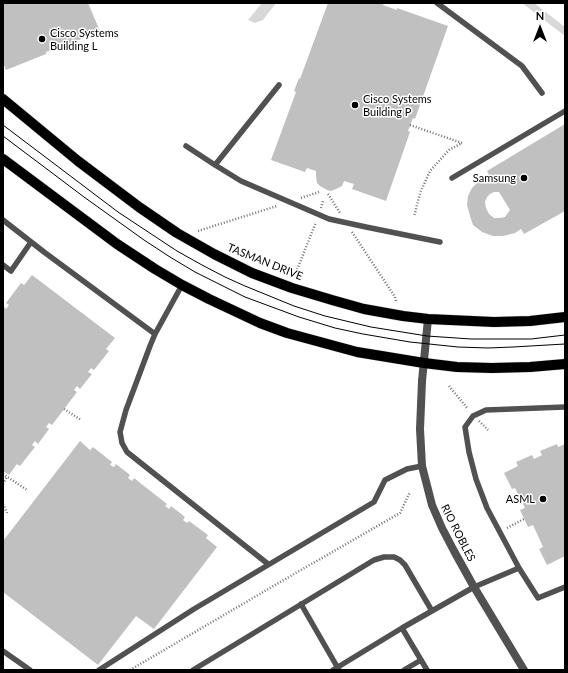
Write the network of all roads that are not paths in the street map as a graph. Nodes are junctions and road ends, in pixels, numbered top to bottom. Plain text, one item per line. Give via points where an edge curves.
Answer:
1 (437, 3) edge
2 (279, 85) dead end
3 (542, 93) dead end
4 (3, 99) edge
5 (565, 111) edge
6 (186, 146) dead end
7 (3, 158) edge
8 (215, 165) junction
9 (452, 178) dead end
10 (3, 220) edge
11 (32, 242) junction
12 (440, 242) dead end
13 (3, 265) edge
14 (182, 285) junction
15 (565, 317) edge
16 (428, 319) junction
17 (155, 334) junction
18 (424, 363) junction
19 (565, 364) edge
20 (565, 407) edge
21 (422, 466) junction
22 (268, 564) junction
23 (519, 568) junction
24 (474, 587) junction
25 (565, 587) edge
26 (301, 604) junction
27 (432, 611) junction
28 (402, 628) junction
29 (3, 651) edge
30 (421, 660) junction
31 (336, 669) edge
32 (30, 670) edge
33 (99, 670) edge
34 (193, 670) edge
35 (404, 670) edge
36 (427, 670) edge
37 (524, 670) edge

1 - 3 lane via 522,66
2 - 8 lane
4 - 16 main road, TASMAN DRIVE via 84,166 139,207 214,254 252,273 292,288 364,309
5 - 9 lane
6 - 8 lane
7 - 14 main road via 117,244
8 - 12 lane via 241,181 329,219
10 - 11 lane
11 - 13 lane via 11,271
11 - 17 lane
14 - 17 lane
14 - 18 main road via 260,323 287,333 357,352
15 - 16 main road, TASMAN DRIVE via 494,322
16 - 18 street, RIO ROBLES
17 - 22 lane via 126,410 120,432 122,443 127,452
18 - 19 main road via 492,368
18 - 21 street, RIO ROBLES via 420,429
20 - 23 lane via 486,410 473,416 465,427 476,479 487,508
21 - 22 lane via 407,469 385,480 374,502
21 - 24 street, RIO ROBLES via 432,505
22 - 33 lane
23 - 24 lane
23 - 25 lane via 538,598
24 - 27 lane
24 - 37 street, RIO ROBLES
26 - 27 lane via 374,560 394,557 405,565
26 - 31 lane
26 - 34 lane
27 - 28 lane
28 - 30 lane
28 - 31 lane
29 - 32 lane
30 - 35 lane
30 - 36 lane

